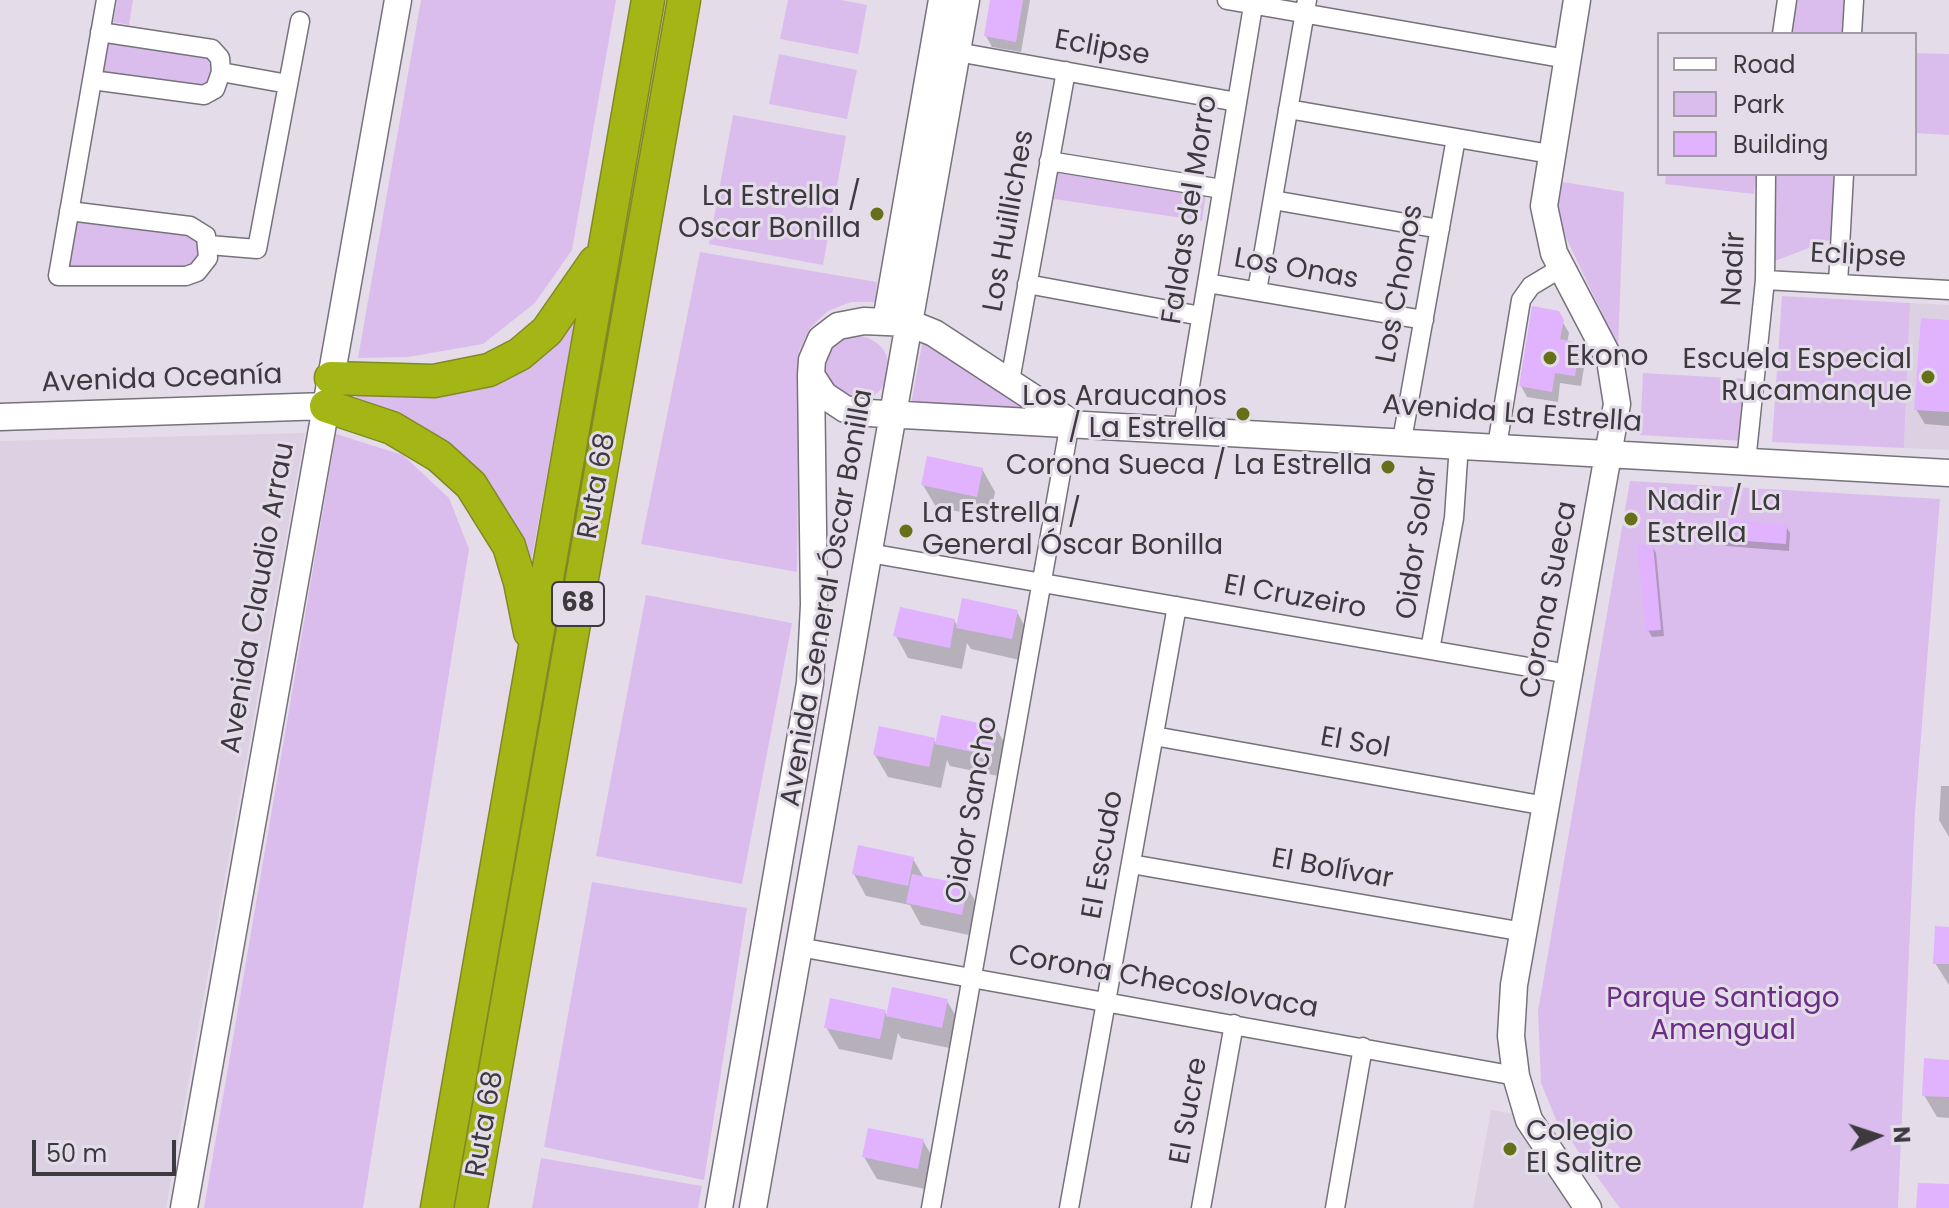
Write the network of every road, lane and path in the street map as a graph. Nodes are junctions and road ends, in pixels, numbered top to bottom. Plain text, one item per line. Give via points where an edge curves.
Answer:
1 (106, 0) edge
2 (398, 0) edge
3 (648, 0) edge
4 (684, 0) edge
5 (942, 0) edge
6 (966, 0) edge
7 (1227, 0) edge
8 (1577, 0) edge
9 (1787, 0) edge
10 (1854, 0) edge
11 (1253, 2) edge
12 (1306, 7) edge
13 (300, 21) dead end
14 (100, 32) junction
15 (1782, 32) edge
16 (1852, 32) edge
17 (957, 52) junction
18 (1567, 59) junction
19 (1066, 71) junction
20 (221, 72) junction
21 (92, 80) junction
22 (288, 84) junction
23 (1237, 102) junction
24 (1288, 109) junction
25 (1456, 138) junction
26 (1550, 154) junction
27 (1049, 161) junction
28 (1766, 176) edge
29 (1844, 176) edge
30 (1222, 189) junction
31 (1273, 200) junction
32 (69, 211) junction
33 (1440, 229) junction
34 (605, 241) junction
35 (209, 245) junction
36 (1561, 268) junction
37 (1765, 280) junction
38 (1207, 283) junction
39 (1027, 284) junction
40 (1838, 284) junction
41 (1949, 290) edge
42 (1257, 291) junction
43 (1201, 316) junction
44 (1424, 320) junction
45 (898, 322) junction
46 (811, 375) junction
47 (1010, 381) junction
48 (328, 392) junction
49 (893, 415) junction
50 (0, 417) edge
51 (1070, 422) junction
52 (1183, 428) junction
53 (1402, 440) junction
54 (1459, 444) junction
55 (1497, 446) junction
56 (1610, 454) junction
57 (1746, 462) junction
58 (1949, 473) edge
59 (869, 553) junction
60 (1042, 582) junction
61 (1177, 606) junction
62 (1430, 650) junction
63 (533, 661) junction
64 (1569, 674) junction
65 (1154, 736) junction
66 (1546, 806) junction
67 (1131, 864) junction
68 (1524, 932) junction
69 (799, 947) junction
70 (972, 977) junction
71 (1106, 1001) junction
72 (1234, 1024) junction
73 (1363, 1047) junction
74 (1516, 1076) junction
75 (184, 1208) edge
76 (437, 1208) edge
77 (471, 1208) edge
78 (719, 1208) edge
79 (753, 1208) edge
80 (931, 1208) edge
81 (1069, 1208) edge
82 (1201, 1208) edge
83 (1335, 1208) edge
84 (1588, 1208) edge

1 - 14 street
2 - 48 main road, Avenida Claudio Arrau
3 - 34 highway, Ruta 68 / 68
4 - 77 highway, Ruta 68 / 68
5 - 45 main road, Avenida General Óscar Bonilla
6 - 17 main road, Avenida General Óscar Bonilla
7 - 11 street
8 - 18 main road, Corona Sueca
9 - 15 street
10 - 16 street
11 - 12 street
11 - 23 street, Faldas del Morro
12 - 18 street
12 - 24 street
13 - 22 street
14 - 20 street via 212,49 220,58
14 - 21 street
17 - 19 street, Eclipse
17 - 45 main road, Avenida General Óscar Bonilla
18 - 26 main road, Corona Sueca
19 - 23 street, Eclipse
19 - 27 street, Los Huilliches
20 - 21 street via 215,89 204,95
20 - 22 street
21 - 32 street
22 - 35 street via 257,249
23 - 30 street, Faldas del Morro
24 - 25 street
24 - 31 street
25 - 26 street
25 - 33 street, Los Chonos
26 - 36 main road, Corona Sueca via 1544,206
27 - 30 street
27 - 39 street, Los Huilliches
28 - 37 street, Nadir
29 - 40 street
30 - 38 street, Faldas del Morro
31 - 33 street
31 - 42 street
32 - 35 street via 177,223 201,232
32 - 35 street via 58,276 186,276 204,265
33 - 44 street, Los Chonos
34 - 48 highway via 576,293 532,346 507,361 469,375
34 - 63 highway, Ruta 68 / 68
36 - 55 street via 1531,286 1521,300
36 - 56 main road, Corona Sueca via 1614,372 1617,404
37 - 40 street, Eclipse
37 - 57 street, Nadir
38 - 42 street, Los Onas
38 - 43 street, Faldas del Morro
39 - 43 street
39 - 47 street, Los Huilliches
40 - 41 street, Eclipse
42 - 44 street, Los Onas
43 - 52 street, Faldas del Morro
44 - 53 street, Los Chonos
45 - 46 main road via 845,323 826,333 814,353
45 - 47 main road via 934,333
45 - 49 main road, Avenida General Óscar Bonilla
46 - 49 main road, Avenida La Estrella via 836,405
46 - 78 main road, Avenida General Óscar Bonilla via 810,683
47 - 51 main road
48 - 50 main road, Avenida Oceanía
48 - 63 highway via 439,456 471,485 514,561
48 - 75 main road, Avenida Claudio Arrau
49 - 51 main road, Avenida La Estrella
49 - 59 main road, Avenida General Óscar Bonilla
51 - 52 main road, Avenida La Estrella
51 - 60 street, Oidor Sancho
52 - 53 main road, Avenida La Estrella
53 - 54 main road, Avenida La Estrella
54 - 55 main road, Avenida La Estrella
54 - 62 street, Oidor Solar via 1454,518
55 - 56 main road, Avenida La Estrella
56 - 57 main road, Avenida La Estrella
56 - 64 main road, Corona Sueca
57 - 58 main road, Avenida La Estrella
59 - 60 street, El Cruzeiro
59 - 69 main road, Avenida General Óscar Bonilla
60 - 61 street, El Cruzeiro
60 - 70 street, Oidor Sancho
61 - 62 street, El Cruzeiro
61 - 65 street, El Escudo
62 - 64 street, El Cruzeiro
63 - 76 highway, Ruta 68 / 68
64 - 66 main road, Corona Sueca
65 - 66 street, El Sol
65 - 67 street, El Escudo
66 - 68 main road, Corona Sueca
67 - 68 street, El Bolívar
67 - 71 street, El Escudo
68 - 74 main road, Corona Sueca via 1512,1008
69 - 70 street, Corona Checoslovaca
69 - 79 main road, Avenida General Óscar Bonilla
70 - 71 street, Corona Checoslovaca
70 - 80 street, Oidor Sancho
71 - 72 street, Corona Checoslovaca
71 - 81 street, El Escudo
72 - 73 street, Corona Checoslovaca
72 - 82 street, El Sucre
73 - 74 street, Corona Checoslovaca
73 - 83 street
74 - 84 main road, Corona Sueca via 1537,1136

